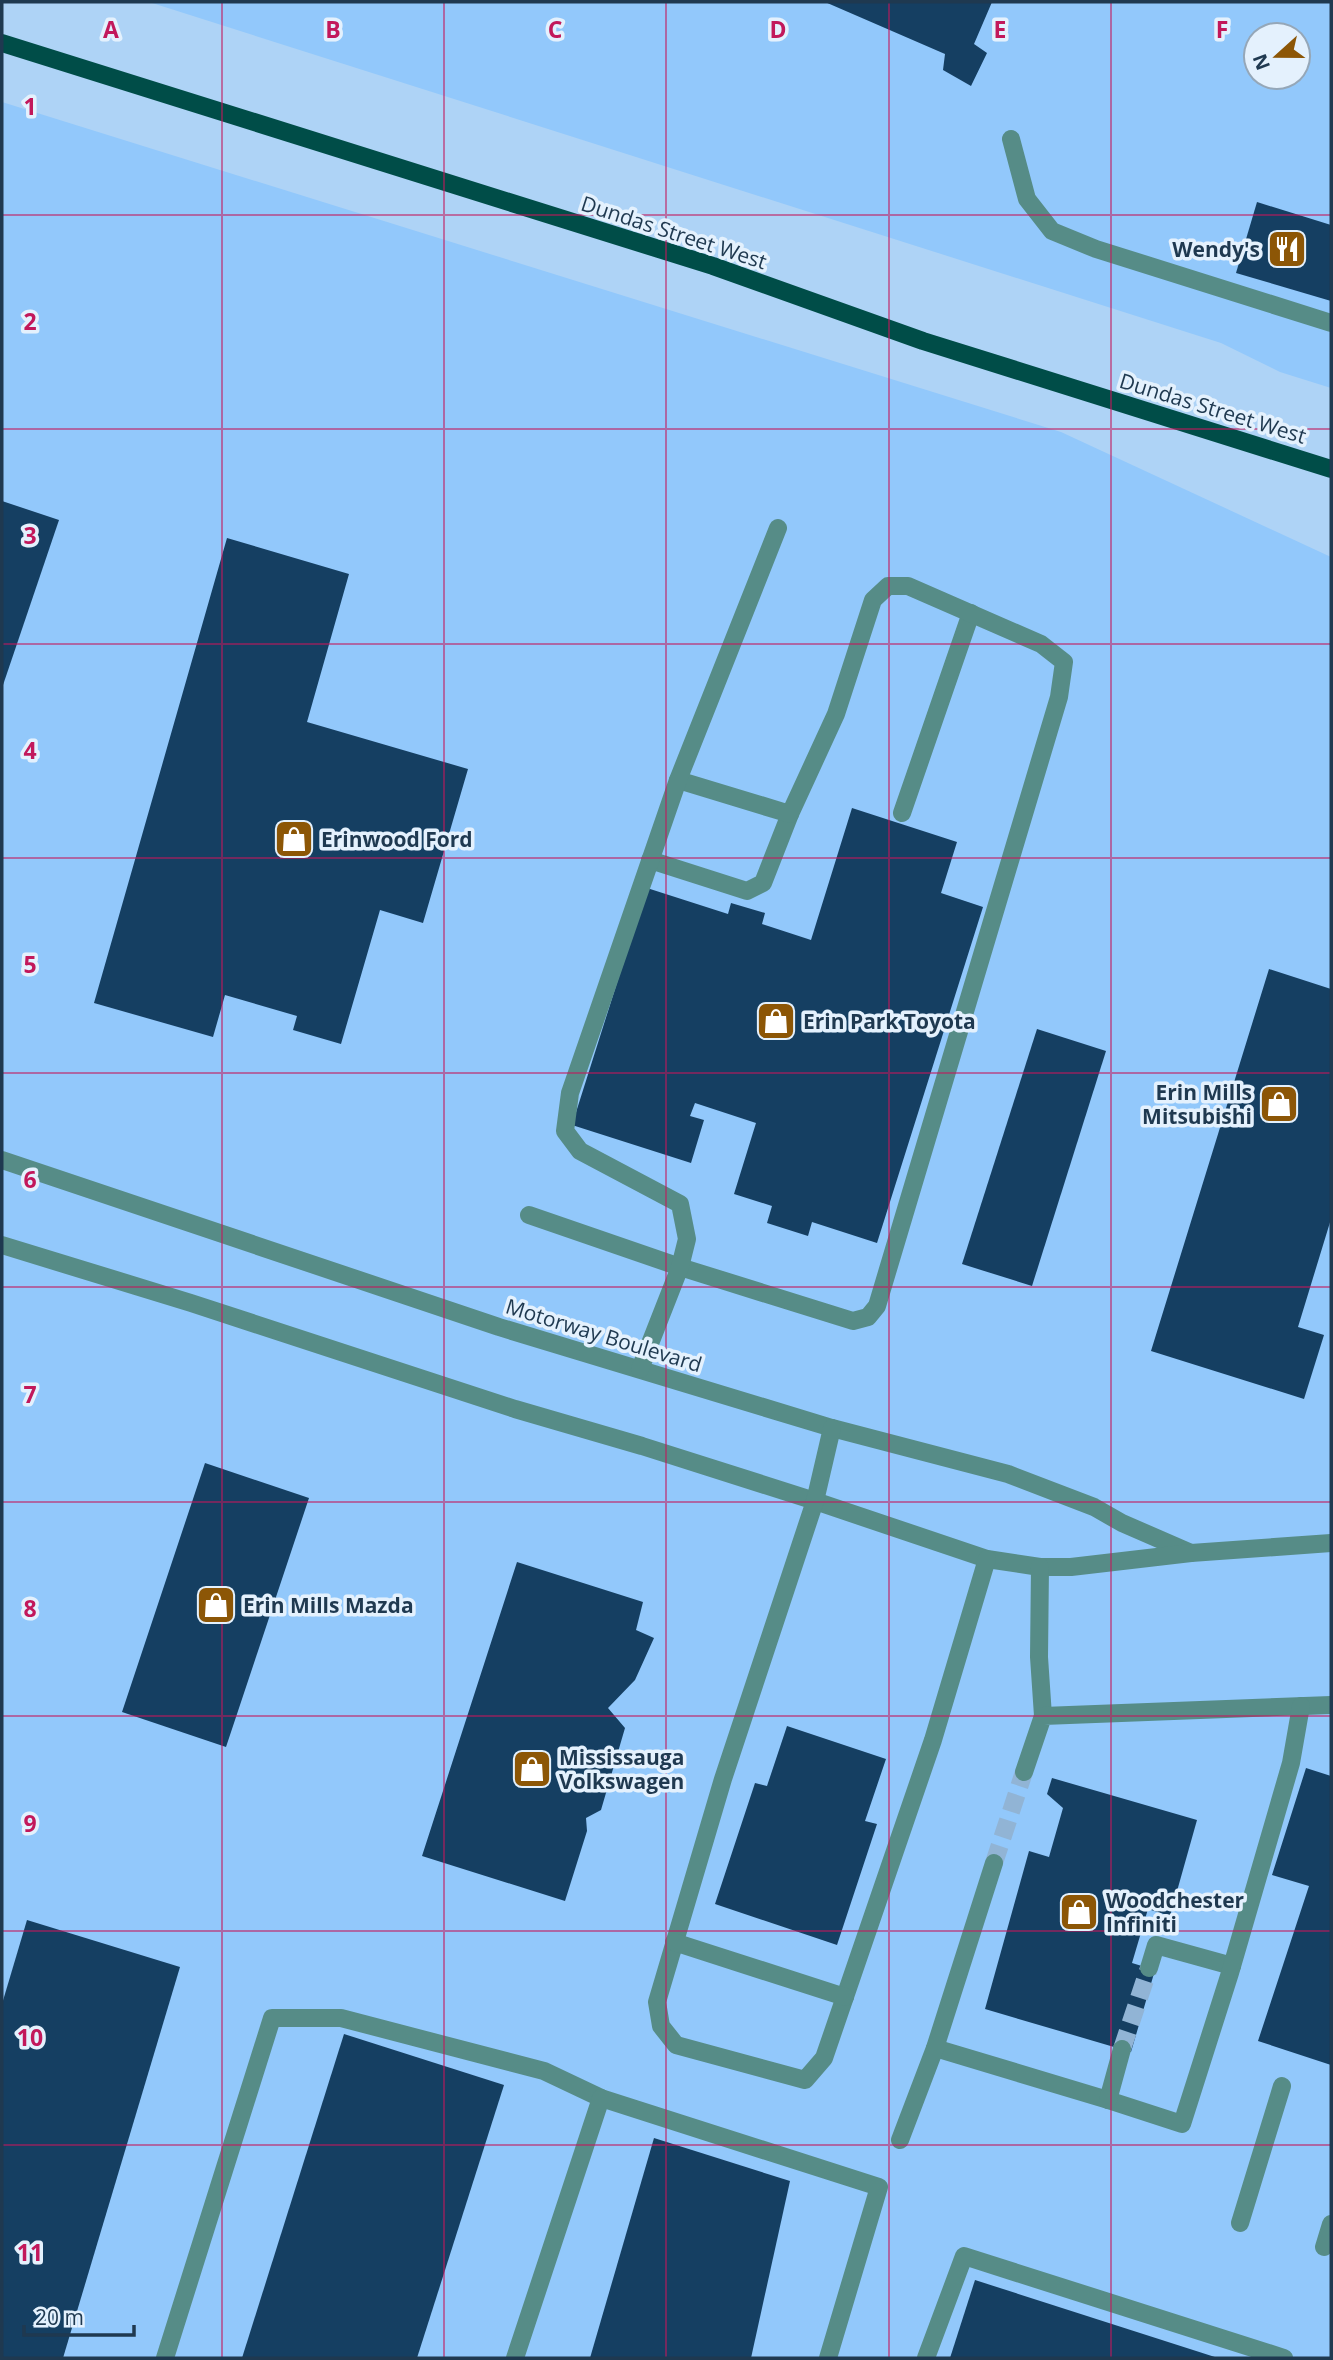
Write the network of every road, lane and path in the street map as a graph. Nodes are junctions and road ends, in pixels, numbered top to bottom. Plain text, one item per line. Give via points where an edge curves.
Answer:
1 (2, 43) edge
2 (1011, 139) dead end
3 (1331, 323) edge
4 (1331, 469) edge
5 (778, 528) dead end
6 (971, 613) junction
7 (678, 780) junction
8 (902, 813) dead end
9 (790, 814) junction
10 (650, 860) junction
11 (2, 1160) edge
12 (529, 1215) dead end
13 (2, 1245) edge
14 (680, 1267) junction
15 (640, 1369) junction
16 (832, 1428) junction
17 (815, 1501) junction
18 (1331, 1543) edge
19 (1191, 1553) junction
20 (987, 1559) junction
21 (1040, 1567) junction
22 (1331, 1705) edge
23 (1301, 1706) junction
24 (1043, 1716) junction
25 (1024, 1772) tunnel mouth
26 (994, 1863) tunnel mouth
27 (674, 1942) junction
28 (1232, 1966) junction
29 (1149, 1968) tunnel mouth
30 (845, 1997) junction
31 (935, 2049) junction
32 (1122, 2049) tunnel mouth
33 (1282, 2087) dead end
34 (601, 2098) junction
35 (1108, 2100) junction
36 (900, 2140) dead end
37 (1240, 2223) dead end
38 (1331, 2224) edge
39 (1324, 2246) dead end
40 (165, 2358) edge
41 (515, 2358) edge
42 (828, 2358) edge
43 (926, 2358) edge
44 (1284, 2358) edge

1 - 4 main road, Dundas Street West via 713,267 923,341
2 - 3 street via 1027,199 1052,231
5 - 7 street
6 - 8 street
6 - 9 street via 908,586 888,586 873,600 835,713
6 - 14 street via 1041,644 1064,662 1059,697 877,1306 868,1317 853,1321
7 - 9 street
7 - 10 street
9 - 10 street via 763,883 747,891
10 - 14 street via 570,1093 565,1131 580,1151 680,1204 687,1238
11 - 15 street, Motorway Boulevard via 487,1323
12 - 14 street
13 - 17 street, Motorway Boulevard
14 - 15 street
15 - 16 street, Motorway Boulevard
16 - 17 street
16 - 19 street, Motorway Boulevard via 1007,1474 1094,1507
17 - 20 street, Motorway Boulevard
17 - 27 street
18 - 19 street, Motorway Boulevard
19 - 21 street, Motorway Boulevard
20 - 21 street, Motorway Boulevard
20 - 30 street via 933,1740
21 - 24 street
22 - 23 street
23 - 24 street
23 - 28 street via 1291,1763
24 - 25 street
26 - 31 street
27 - 30 street
27 - 30 street via 657,2002 661,2026 676,2045 805,2080 824,2058
28 - 29 street via 1156,1945
28 - 35 street via 1182,2124
31 - 35 street
31 - 36 street
32 - 35 street
33 - 37 street
34 - 40 street via 544,2071 341,2018 272,2018
34 - 41 street
34 - 42 street via 879,2187
38 - 39 street
43 - 44 street via 964,2256

